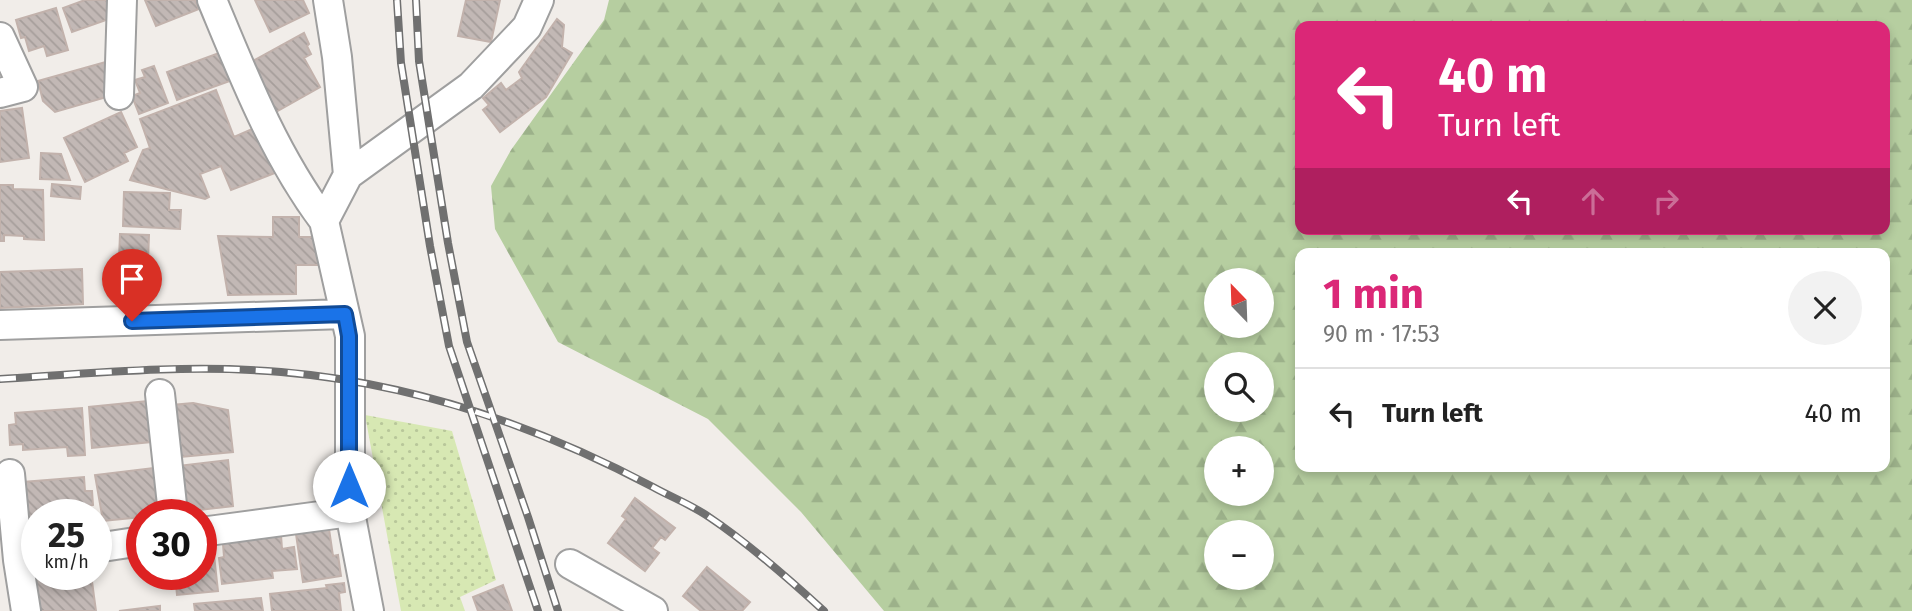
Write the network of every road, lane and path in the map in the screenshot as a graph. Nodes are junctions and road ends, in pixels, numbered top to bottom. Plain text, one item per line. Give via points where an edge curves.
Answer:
1 (122, 0) edge
2 (212, 0) edge
3 (328, 0) edge
4 (539, 0) edge
5 (0, 37) edge
6 (0, 93) edge
7 (119, 95) dead end
8 (348, 176) junction
9 (324, 221) junction
10 (345, 314) junction
11 (0, 325) edge
12 (160, 394) dead end
13 (10, 474) dead end
14 (171, 499) edge
15 (349, 512) junction
16 (21, 528) edge
17 (217, 530) edge
18 (570, 564) dead end
19 (26, 590) edge
20 (26, 611) edge
21 (369, 611) edge
22 (653, 611) edge

1 - 7 street
2 - 9 street via 257,108 301,190
3 - 8 street
4 - 8 street via 527,27 471,86
5 - 6 street via 23,87
8 - 9 street
9 - 10 street
10 - 11 street
10 - 15 street via 349,336
12 - 14 street
13 - 16 street
15 - 17 street
15 - 21 street
18 - 22 street
19 - 20 street

